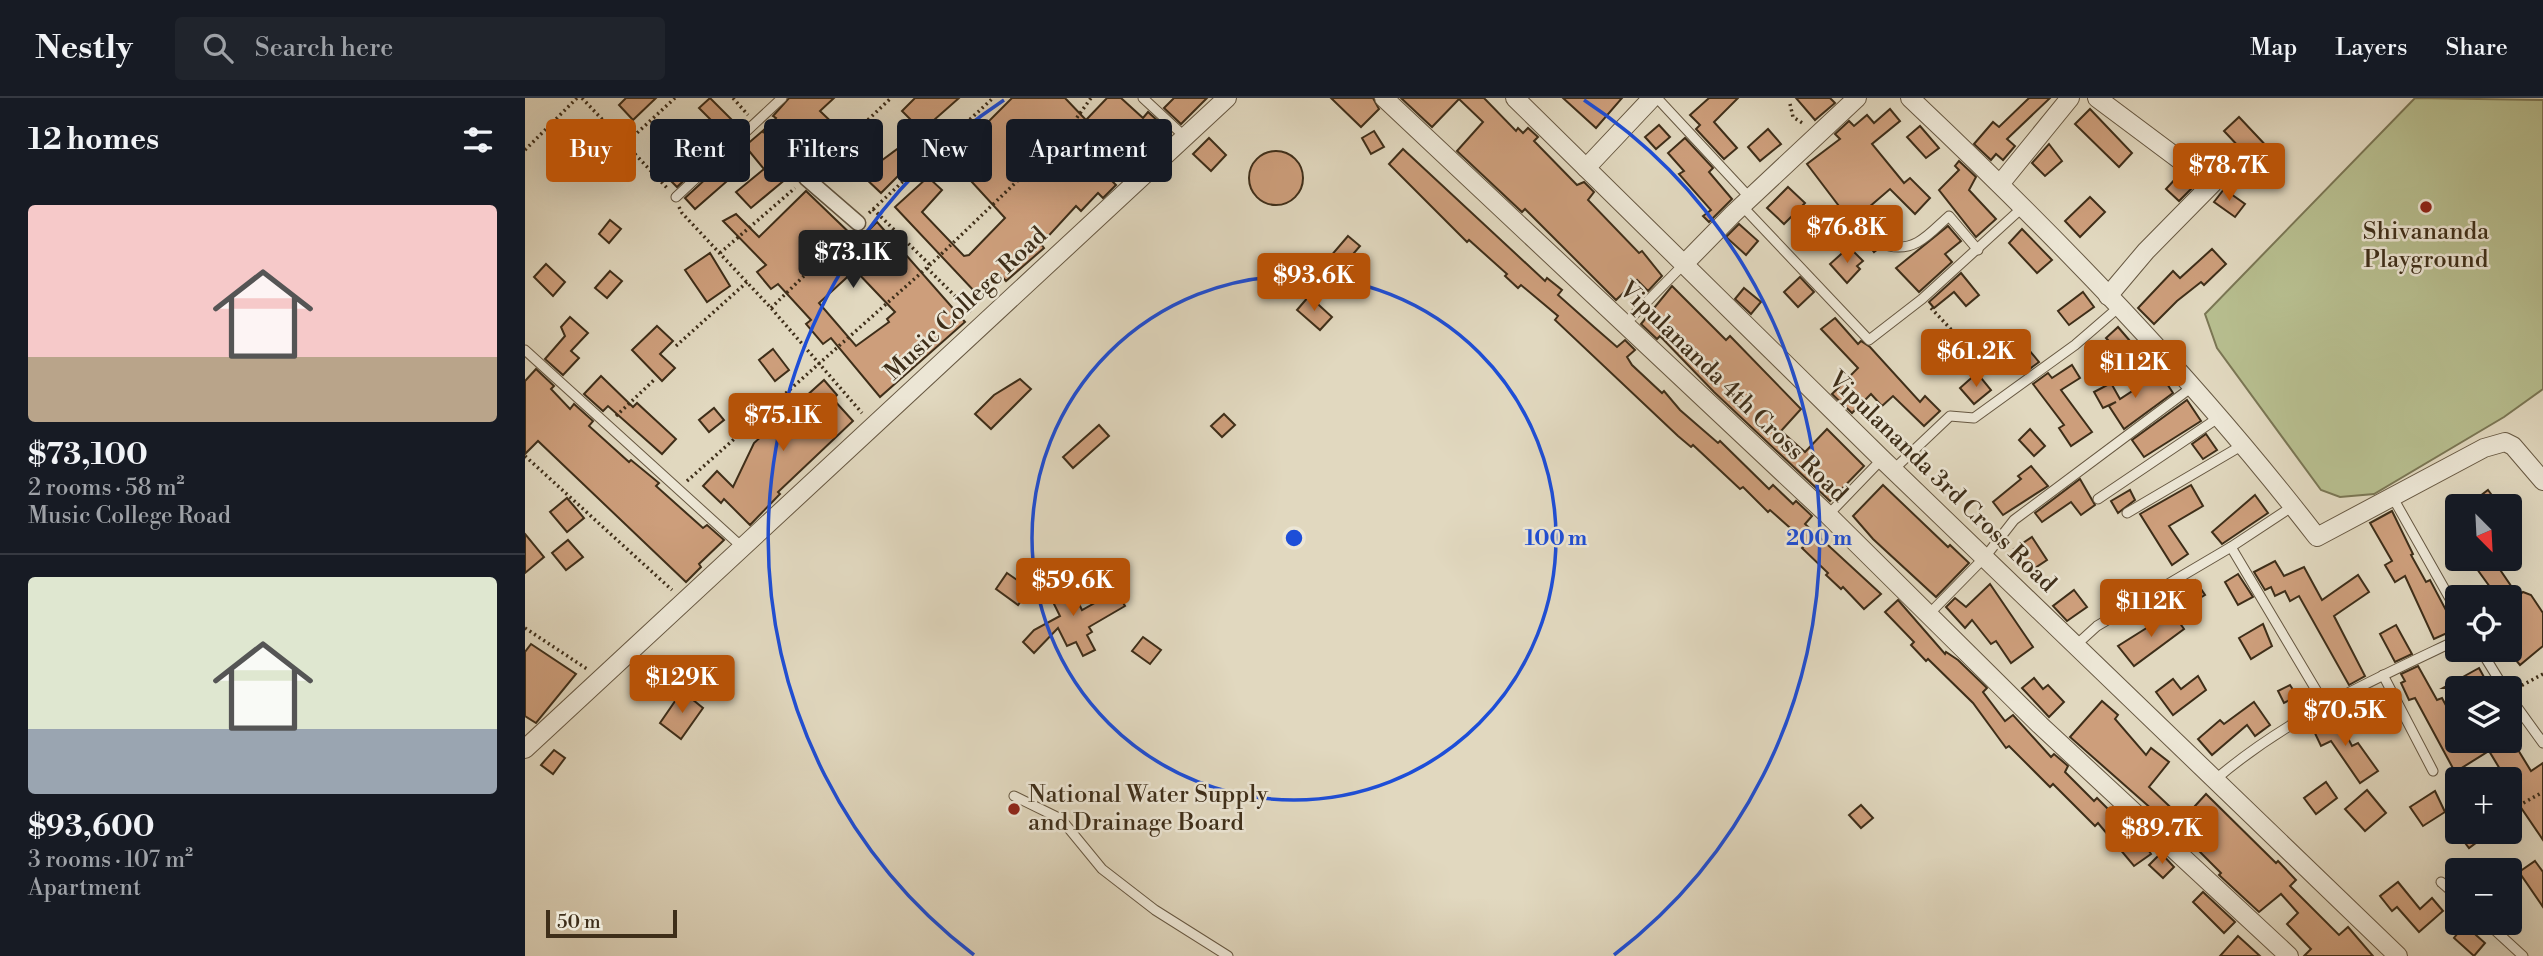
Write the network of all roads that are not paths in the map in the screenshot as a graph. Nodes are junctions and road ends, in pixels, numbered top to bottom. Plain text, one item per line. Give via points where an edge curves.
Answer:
1 (782, 98) edge
2 (1143, 98) edge
3 (1227, 98) edge
4 (1384, 98) edge
5 (1515, 98) edge
6 (1652, 98) edge
7 (1657, 98) edge
8 (1857, 98) edge
9 (1910, 98) edge
10 (2070, 98) edge
11 (2097, 98) edge
12 (1184, 135) junction
13 (1586, 168) junction
14 (814, 182) edge
15 (2000, 184) junction
16 (676, 197) road end
17 (1747, 203) junction
18 (2023, 207) junction
19 (858, 223) road end
20 (1889, 246) dead end
21 (1978, 250) junction
22 (1685, 263) junction
23 (2114, 301) junction
24 (1626, 323) junction
25 (525, 350) edge
26 (2192, 387) junction
27 (2218, 418) junction
28 (2241, 446) junction
29 (1888, 464) junction
30 (2543, 481) edge
31 (2393, 498) junction
32 (2098, 499) dead end
33 (2293, 506) junction
34 (2127, 513) dead end
35 (1828, 515) junction
36 (741, 547) junction
37 (2231, 547) junction
38 (1985, 557) junction
39 (2445, 590) edge
40 (1929, 614) junction
41 (2075, 646) junction
42 (2445, 646) edge
43 (2383, 675) junction
44 (2325, 705) junction
45 (2522, 713) edge
46 (2543, 743) edge
47 (525, 749) edge
48 (2433, 771) dead end
49 (2216, 779) junction
50 (1014, 796) dead end
51 (2441, 882) dead end
52 (2445, 886) edge
53 (2500, 935) edge
54 (1228, 956) edge
55 (2289, 956) edge
56 (2398, 956) edge
57 (2523, 956) edge

1 - 16 lane
2 - 12 lane
3 - 12 street, Music College Road
4 - 24 street, Vipulananda 4th Cross Road
5 - 13 street, Vipulananda 3rd Cross Road
6 - 13 street
7 - 17 lane
8 - 17 street
9 - 15 street
10 - 15 street
11 - 23 street via 2213,184 2145,251
12 - 36 street, Music College Road
13 - 22 street, Vipulananda 3rd Cross Road
14 - 19 street
15 - 18 street
17 - 21 lane via 1870,340
17 - 22 street
18 - 21 lane
18 - 23 street
20 - 21 lane via 1904,249 1916,244 1949,216
22 - 24 lane
22 - 29 street, Vipulananda 3rd Cross Road
23 - 26 street
23 - 29 lane via 2075,345 1974,418 1950,416
24 - 35 street, Vipulananda 4th Cross Road
25 - 36 lane
26 - 27 street
26 - 38 lane via 2014,520
27 - 28 street
27 - 32 lane
28 - 33 street
28 - 34 lane
29 - 35 lane
29 - 38 street, Vipulananda 3rd Cross Road
30 - 31 street via 2505,442 2484,447
31 - 33 street via 2317,537
31 - 39 lane
33 - 37 lane
35 - 40 street, Vipulananda 4th Cross Road
36 - 47 street, Music College Road
37 - 41 lane via 2097,626
37 - 44 lane
38 - 40 lane
38 - 41 street, Vipulananda 3rd Cross Road
40 - 55 street, Vipulananda 4th Cross Road
41 - 49 street, Vipulananda 3rd Cross Road
42 - 43 lane
43 - 44 lane
43 - 48 lane
44 - 49 lane via 2243,755
45 - 46 lane
49 - 56 street, Vipulananda 3rd Cross Road
50 - 54 lane via 1062,819 1102,869 1155,910
51 - 52 lane
53 - 57 lane

